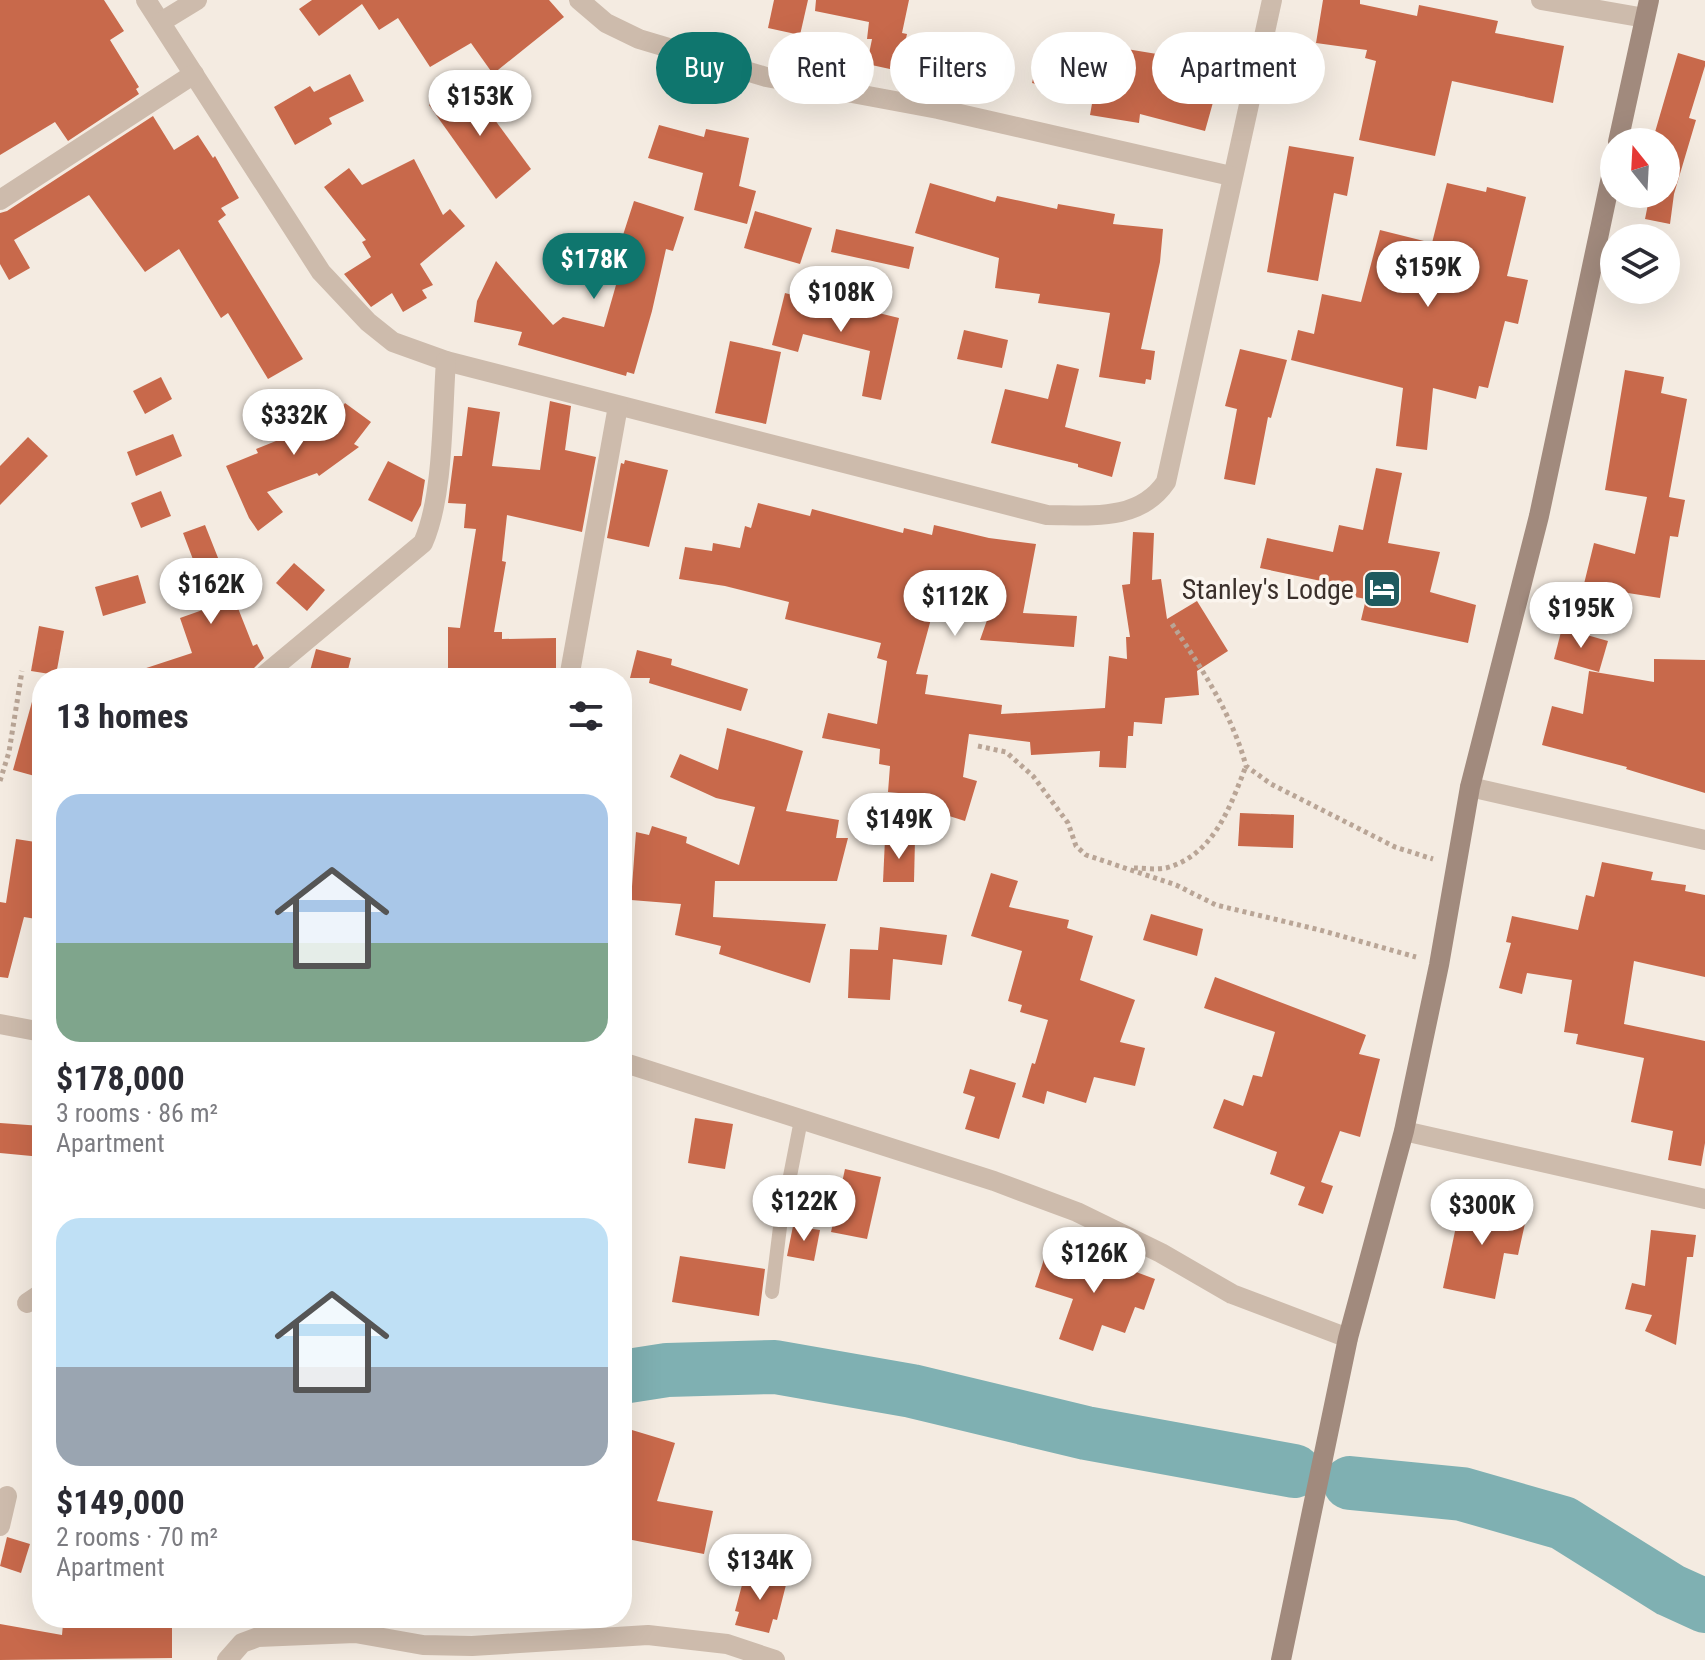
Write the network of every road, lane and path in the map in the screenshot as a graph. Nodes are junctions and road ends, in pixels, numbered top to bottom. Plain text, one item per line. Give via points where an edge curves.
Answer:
1 (146, 0) edge
2 (197, 0) edge
3 (579, 0) edge
4 (1272, 0) edge
5 (1541, 0) edge
6 (1647, 9) edge
7 (161, 22) junction
8 (194, 74) junction
9 (1621, 128) edge
10 (1231, 176) junction
11 (0, 200) edge
12 (1604, 208) edge
13 (446, 361) junction
14 (618, 406) junction
15 (1172, 624) dead end
16 (273, 668) edge
17 (571, 668) edge
18 (22, 671) dead end
19 (978, 746) dead end
20 (1246, 766) junction
21 (0, 781) edge
22 (1470, 787) junction
23 (1705, 840) edge
24 (1457, 867) junction
25 (1128, 868) junction
26 (1439, 965) junction
27 (0, 1024) edge
28 (32, 1030) edge
29 (632, 1065) edge
30 (801, 1120) junction
31 (1404, 1131) junction
32 (1705, 1199) edge
33 (772, 1292) dead end
34 (1348, 1338) junction
35 (7, 1496) dead end
36 (0, 1526) edge
37 (227, 1660) edge
38 (775, 1660) edge
39 (1281, 1660) edge

1 - 7 street
2 - 7 street
3 - 10 street via 606,23 639,39 766,77 938,109
4 - 10 street
5 - 6 street
6 - 9 street
7 - 8 street
8 - 11 street
8 - 13 street via 321,272 393,342
10 - 14 street via 1166,482 1152,499 1133,508 1116,514 1047,515
12 - 22 street via 1539,516
13 - 14 street
13 - 16 street via 436,495 423,543
14 - 17 street
15 - 20 path via 1237,732
18 - 21 path
19 - 25 path via 1006,752 1033,776 1086,855
20 - 24 path via 1395,847
20 - 25 path via 1224,822 1188,859 1164,868
22 - 23 street
22 - 24 street
24 - 26 street
25 - 26 path via 1216,905
26 - 31 street
27 - 28 street
29 - 30 street
30 - 33 lane
30 - 34 street via 1077,1212 1232,1294
31 - 32 street
31 - 34 street
34 - 39 street
35 - 36 street
37 - 38 street via 242,1643 258,1637 355,1633 460,1646 648,1635 727,1644

